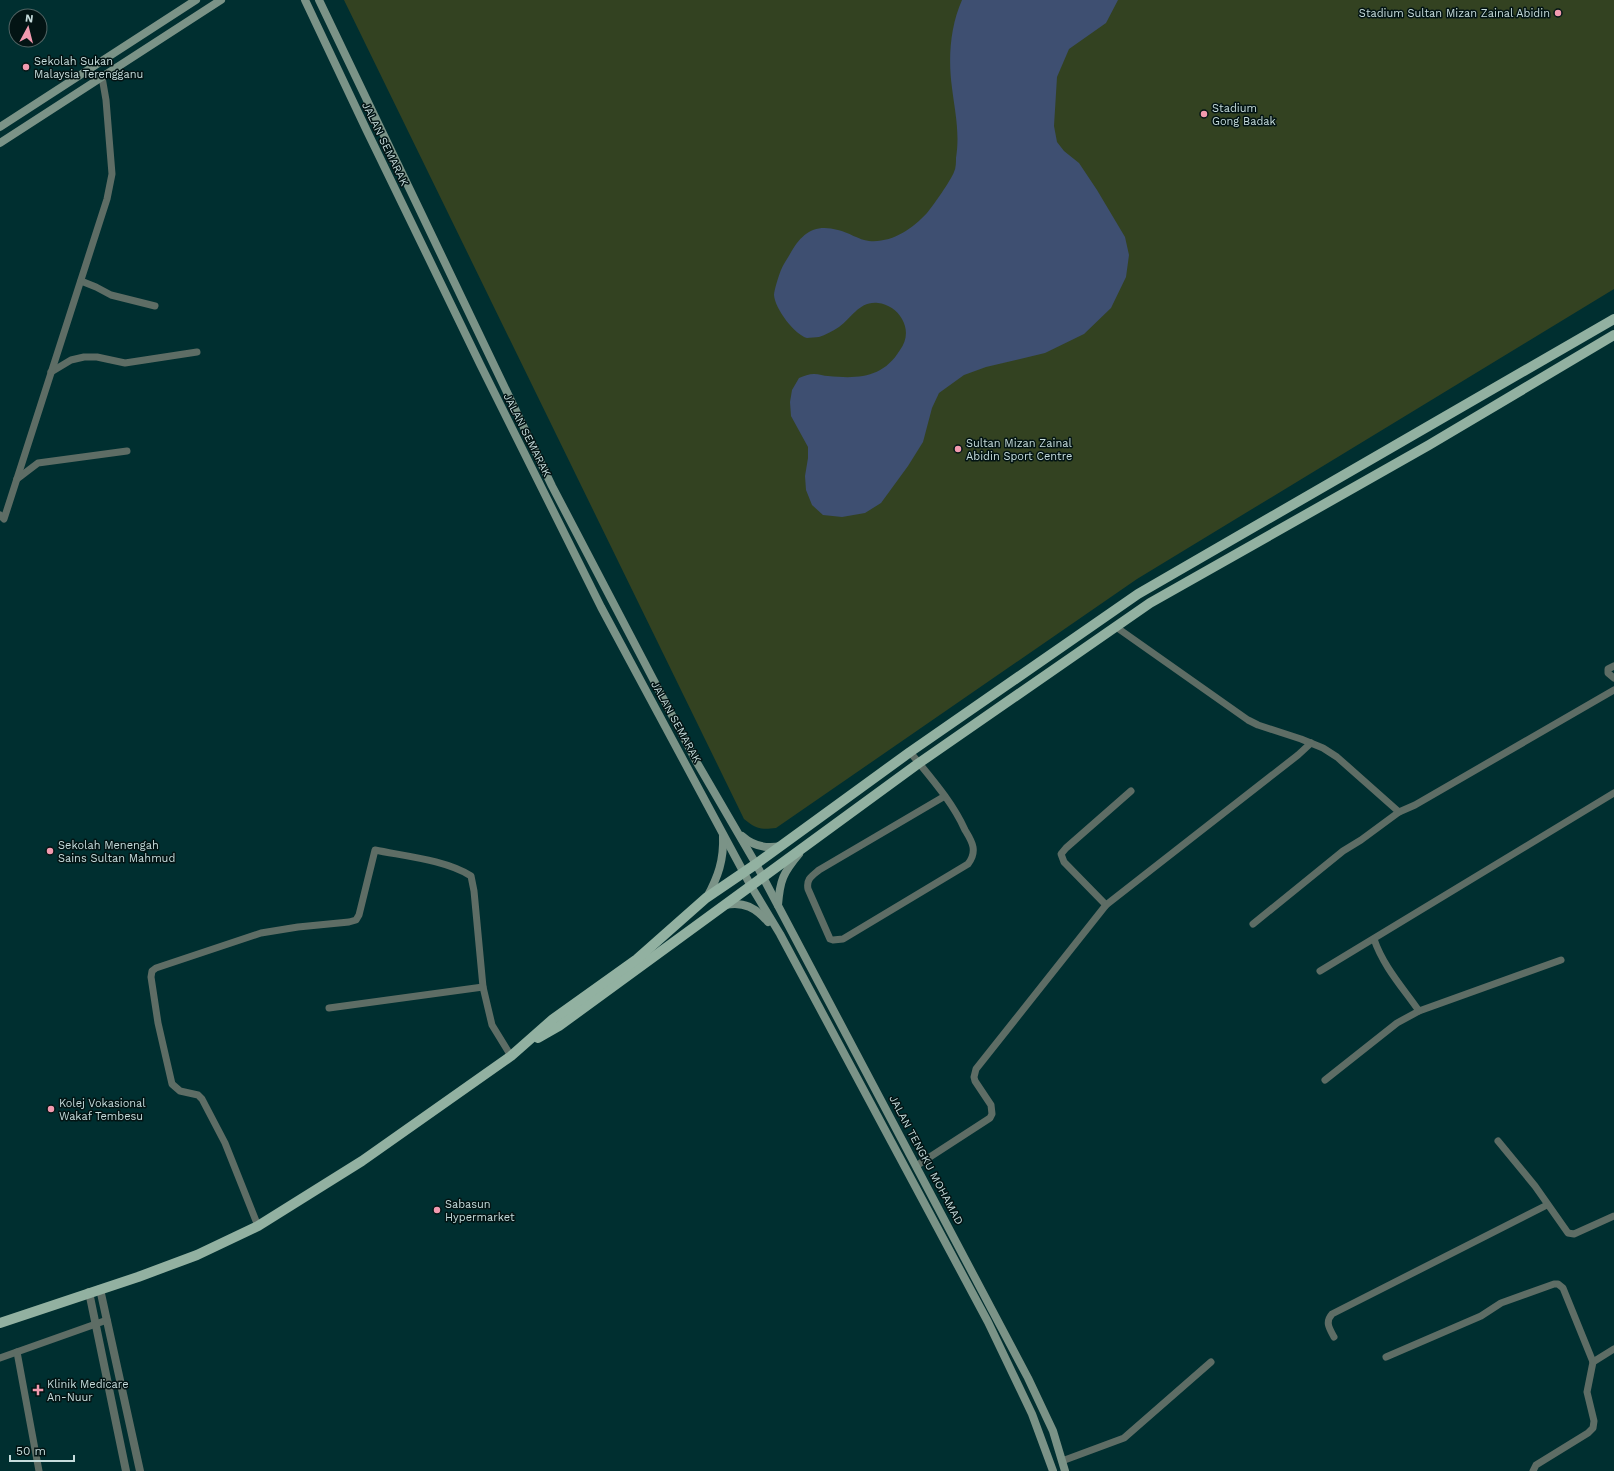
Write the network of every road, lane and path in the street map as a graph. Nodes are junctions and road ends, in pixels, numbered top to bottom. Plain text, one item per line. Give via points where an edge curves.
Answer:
1 (196, 0) edge
2 (221, 0) edge
3 (305, 0) edge
4 (319, 0) edge
5 (102, 77) junction
6 (0, 127) edge
7 (0, 143) edge
8 (81, 281) junction
9 (155, 306) dead end
10 (1614, 319) edge
11 (1614, 336) edge
12 (197, 352) dead end
13 (51, 372) junction
14 (127, 451) dead end
15 (16, 480) junction
16 (0, 515) edge
17 (1116, 628) junction
18 (1614, 666) edge
19 (1614, 678) edge
20 (1614, 690) edge
21 (1311, 743) junction
22 (910, 752) junction
23 (919, 764) junction
24 (1131, 791) dead end
25 (1614, 793) edge
26 (945, 796) junction
27 (1399, 812) junction
28 (723, 833) junction
29 (738, 833) junction
30 (782, 846) junction
31 (806, 846) junction
32 (756, 864) junction
33 (744, 872) junction
34 (763, 878) junction
35 (752, 886) junction
36 (706, 898) junction
37 (1106, 905) junction
38 (723, 906) junction
39 (778, 906) junction
40 (1253, 924) dead end
41 (780, 934) junction
42 (1374, 939) junction
43 (1561, 960) dead end
44 (1320, 971) dead end
45 (483, 987) junction
46 (329, 1008) dead end
47 (1419, 1011) junction
48 (514, 1053) junction
49 (1325, 1080) dead end
50 (1498, 1141) dead end
51 (916, 1166) junction
52 (1547, 1205) junction
53 (1613, 1218) edge
54 (258, 1226) junction
55 (100, 1289) junction
56 (89, 1292) junction
57 (107, 1320) junction
58 (0, 1323) edge
59 (96, 1324) junction
60 (1334, 1337) dead end
61 (1614, 1348) edge
62 (17, 1352) junction
63 (1386, 1357) dead end
64 (0, 1358) edge
65 (1211, 1362) dead end
66 (1593, 1362) junction
67 (1062, 1460) junction
68 (39, 1471) edge
69 (126, 1471) edge
70 (140, 1471) edge
71 (1053, 1471) edge
72 (1065, 1471) edge
73 (1533, 1471) edge

1 - 6 main road
2 - 5 main road
3 - 28 main road, JALAN SEMARAK via 480,364 601,607
4 - 29 main road, JALAN SEMARAK via 552,486 696,762
5 - 7 main road
5 - 8 street via 112,174 107,199
8 - 9 street via 111,295
8 - 13 street
10 - 22 main road via 1138,594
11 - 17 main road via 1150,603
12 - 13 street via 125,363 84,357 71,360
13 - 15 street
14 - 15 street via 38,463
15 - 16 street via 4,519
17 - 21 street via 1248,720
17 - 23 main road
18 - 19 street via 1608,669 1608,673
20 - 27 street
21 - 27 street via 1337,757
21 - 37 street
22 - 23 street
22 - 30 main road
23 - 26 street
23 - 31 main road
24 - 37 street via 1061,854 1064,862
25 - 42 street
26 - 26 street via 810,877 808,889 830,939 843,939 968,864 972,859 972,845 959,816
27 - 40 street via 1343,850
28 - 33 main road, JALAN SEMARAK
28 - 36 main road via 722,864
29 - 30 main road via 749,842 760,846
29 - 32 main road, JALAN SEMARAK
30 - 32 main road
31 - 34 main road
31 - 39 main road via 781,879
32 - 33 main road
32 - 34 main road, JALAN TENGKU MOHAMAD
33 - 35 main road, JALAN TENGKU MOHAMAD
33 - 36 main road
34 - 35 main road
34 - 39 main road, JALAN TENGKU MOHAMAD
35 - 38 main road
35 - 41 main road, JALAN TENGKU MOHAMAD
36 - 48 main road via 637,959 553,1019
37 - 51 street via 976,1069 975,1081 990,1105 990,1118
38 - 41 main road via 738,904 753,908
38 - 48 main road via 559,1026
39 - 51 main road, JALAN TENGKU MOHAMAD
41 - 71 main road, JALAN TENGKU MOHAMAD via 995,1336 1032,1414
42 - 44 street
42 - 47 street via 1387,968
43 - 47 street
45 - 46 street
45 - 48 street via 492,1025
45 - 54 street via 471,876 460,869 443,864 375,850 356,920 261,933 152,970 158,1023 172,1084 180,1091 198,1095 202,1099 225,1143
47 - 49 street via 1397,1023
48 - 54 main road via 362,1161
50 - 52 street via 1535,1186
51 - 67 main road, JALAN TENGKU MOHAMAD via 1028,1378 1053,1431
52 - 53 street via 1568,1233 1574,1234
52 - 60 street via 1332,1314 1328,1324
54 - 55 main road via 196,1255
55 - 56 main road
55 - 57 street
56 - 58 main road
56 - 59 street
57 - 59 street
57 - 70 street
59 - 62 street
59 - 69 street
61 - 66 street
62 - 64 street
62 - 68 street
63 - 66 street via 1481,1316 1501,1303 1558,1284 1563,1288
65 - 67 street via 1124,1438
66 - 73 street via 1587,1392 1594,1421 1593,1428 1536,1465
67 - 72 main road, JALAN TENGKU MOHAMAD

